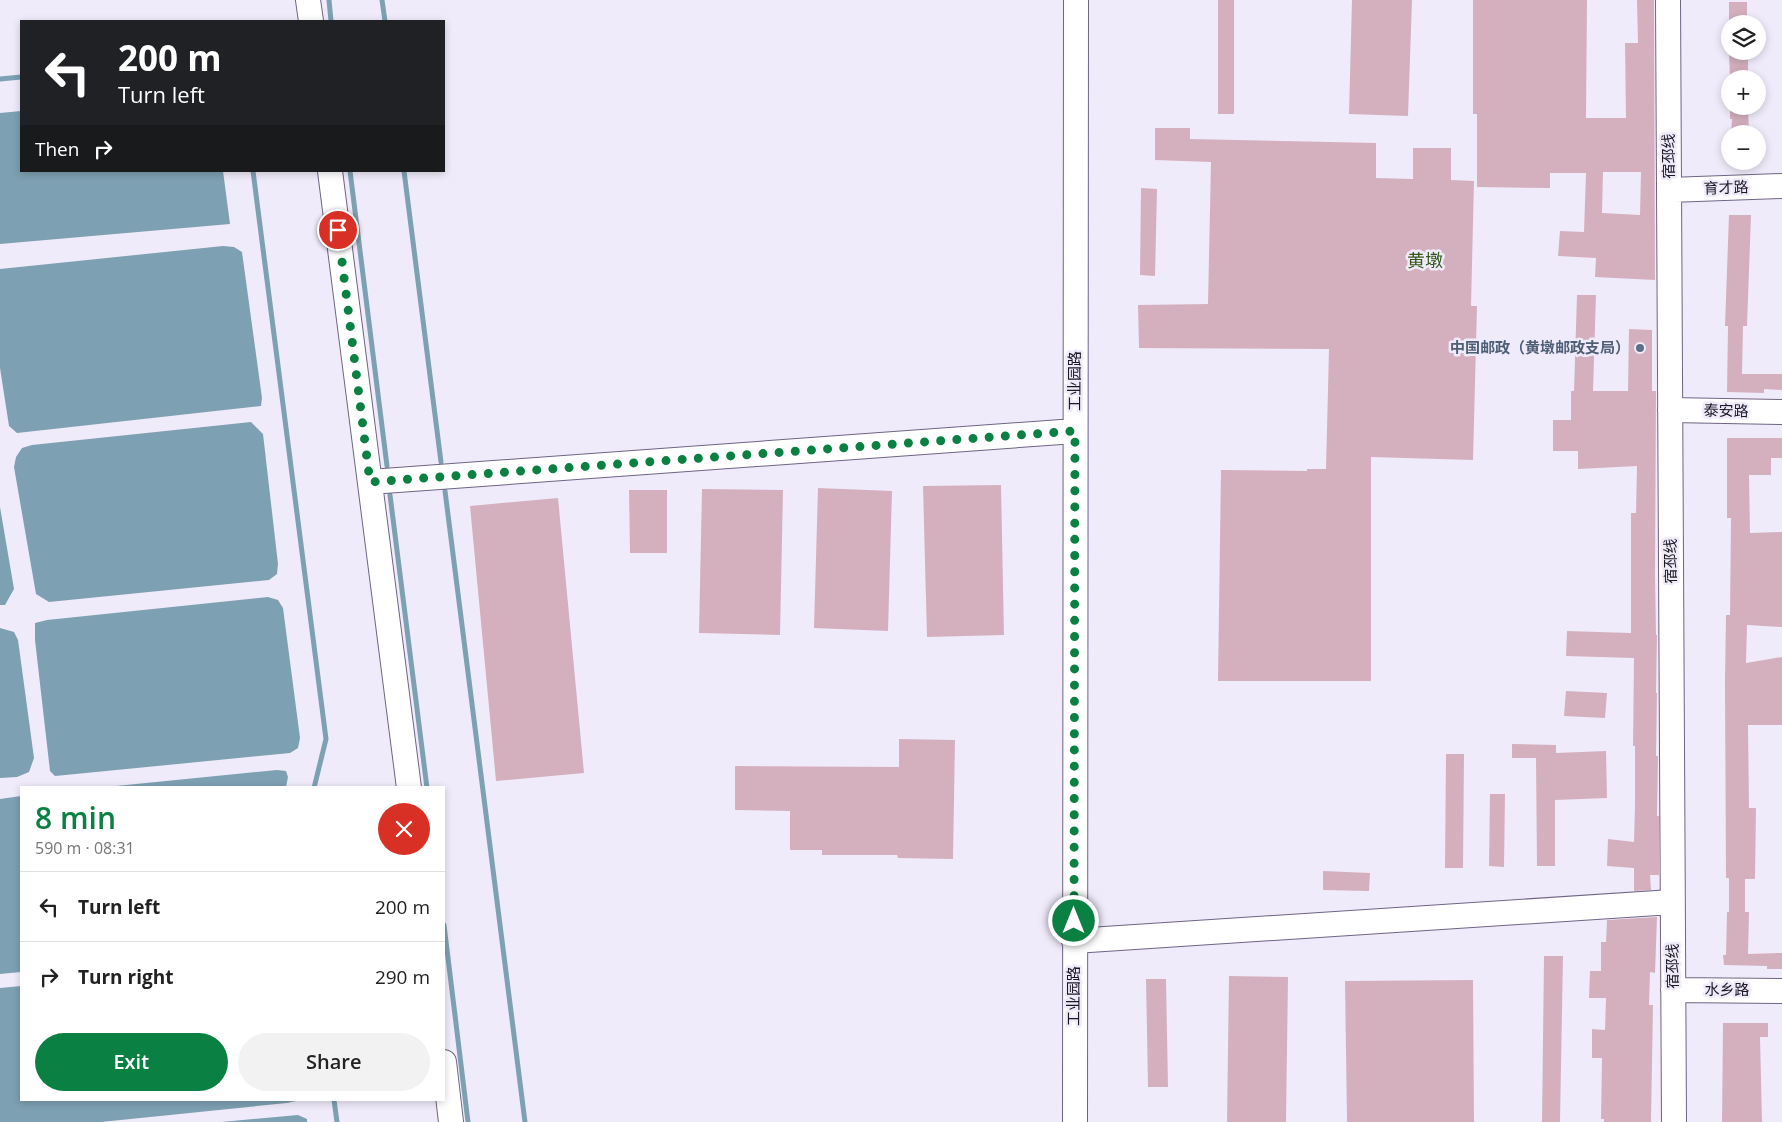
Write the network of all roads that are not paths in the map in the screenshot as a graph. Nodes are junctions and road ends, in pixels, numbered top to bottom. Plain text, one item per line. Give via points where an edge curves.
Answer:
1 (308, 0) edge
2 (1076, 0) edge
3 (1668, 0) edge
4 (311, 20) edge
5 (330, 172) edge
6 (1782, 186) edge
7 (1669, 190) junction
8 (1670, 410) junction
9 (1782, 412) edge
10 (1075, 431) junction
11 (370, 482) junction
12 (409, 786) edge
13 (1672, 902) junction
14 (1074, 941) junction
15 (1673, 990) junction
16 (1782, 991) edge
17 (445, 1071) edge
18 (451, 1122) edge
19 (1074, 1122) edge
20 (1674, 1122) edge

1 - 4 street
2 - 10 street, 工业园路
3 - 7 street, 宿邳线
5 - 11 street
6 - 7 street, 育才路
7 - 8 street, 宿邳线
8 - 9 street, 泰安路
8 - 13 street, 宿邳线
10 - 11 street
10 - 14 street, 工业园路
11 - 12 street
13 - 14 street
13 - 15 street, 宿邳线
14 - 19 street, 工业园路
15 - 16 street, 水乡路
15 - 20 street, 宿邳线
17 - 18 street

